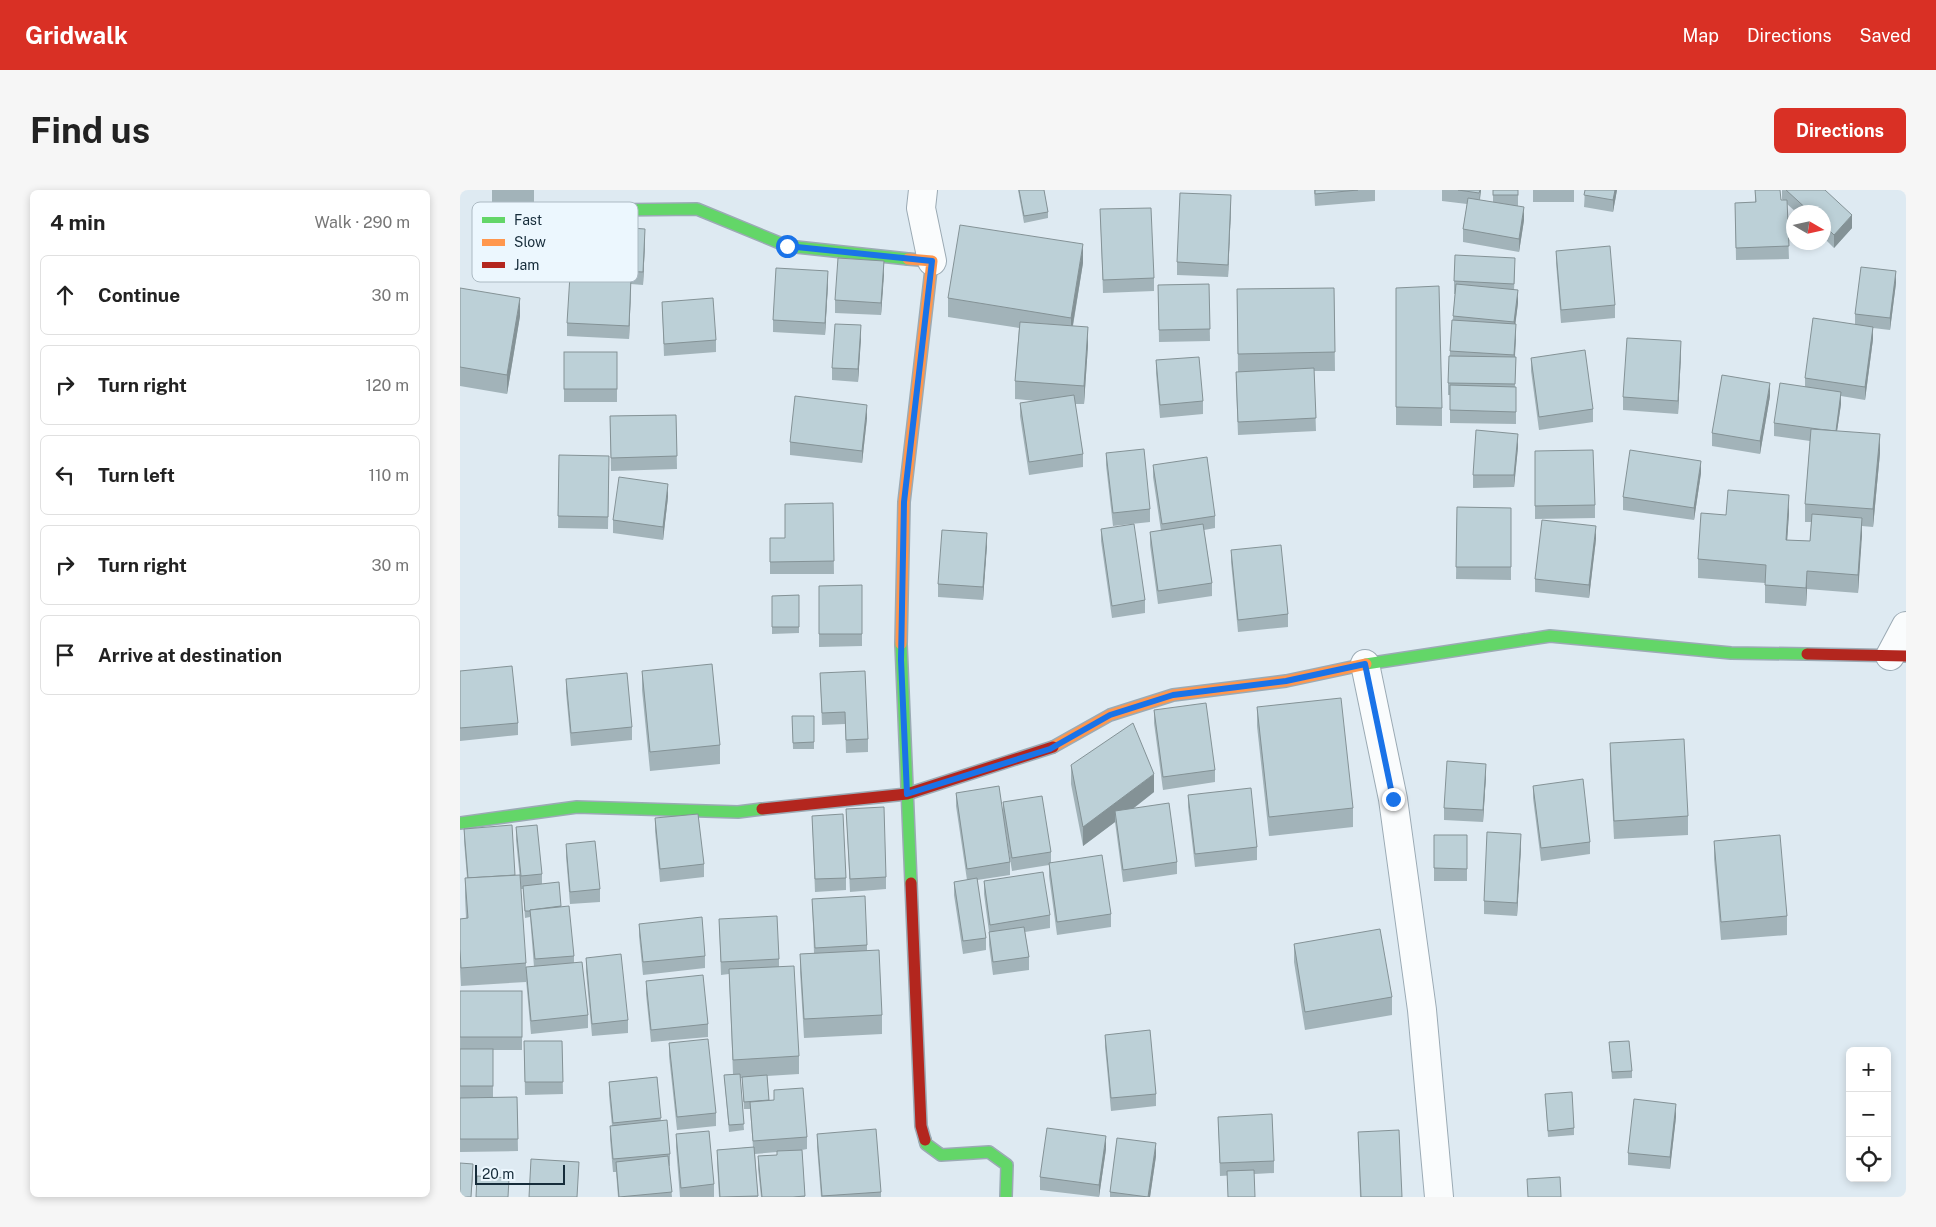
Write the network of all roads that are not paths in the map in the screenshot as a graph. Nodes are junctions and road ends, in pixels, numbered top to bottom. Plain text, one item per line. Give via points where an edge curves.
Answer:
1 (923, 190) edge
2 (638, 210) edge
3 (932, 261) junction
4 (1906, 626) edge
5 (1898, 656) edge
6 (1365, 664) junction
7 (907, 794) junction
8 (460, 822) edge
9 (1006, 1197) edge
10 (1439, 1197) edge

1 - 3 street via 921,208
2 - 3 main road via 697,209 787,246
3 - 7 main road via 904,502 901,660
4 - 5 street
5 - 6 main road via 1731,653 1550,636
6 - 7 main road via 1286,681 1173,695 1110,715 1050,749
6 - 10 street via 1393,799 1416,962
7 - 8 main road via 738,812 577,807
7 - 9 main road via 922,1126 926,1144 941,1155 989,1152 1007,1165

